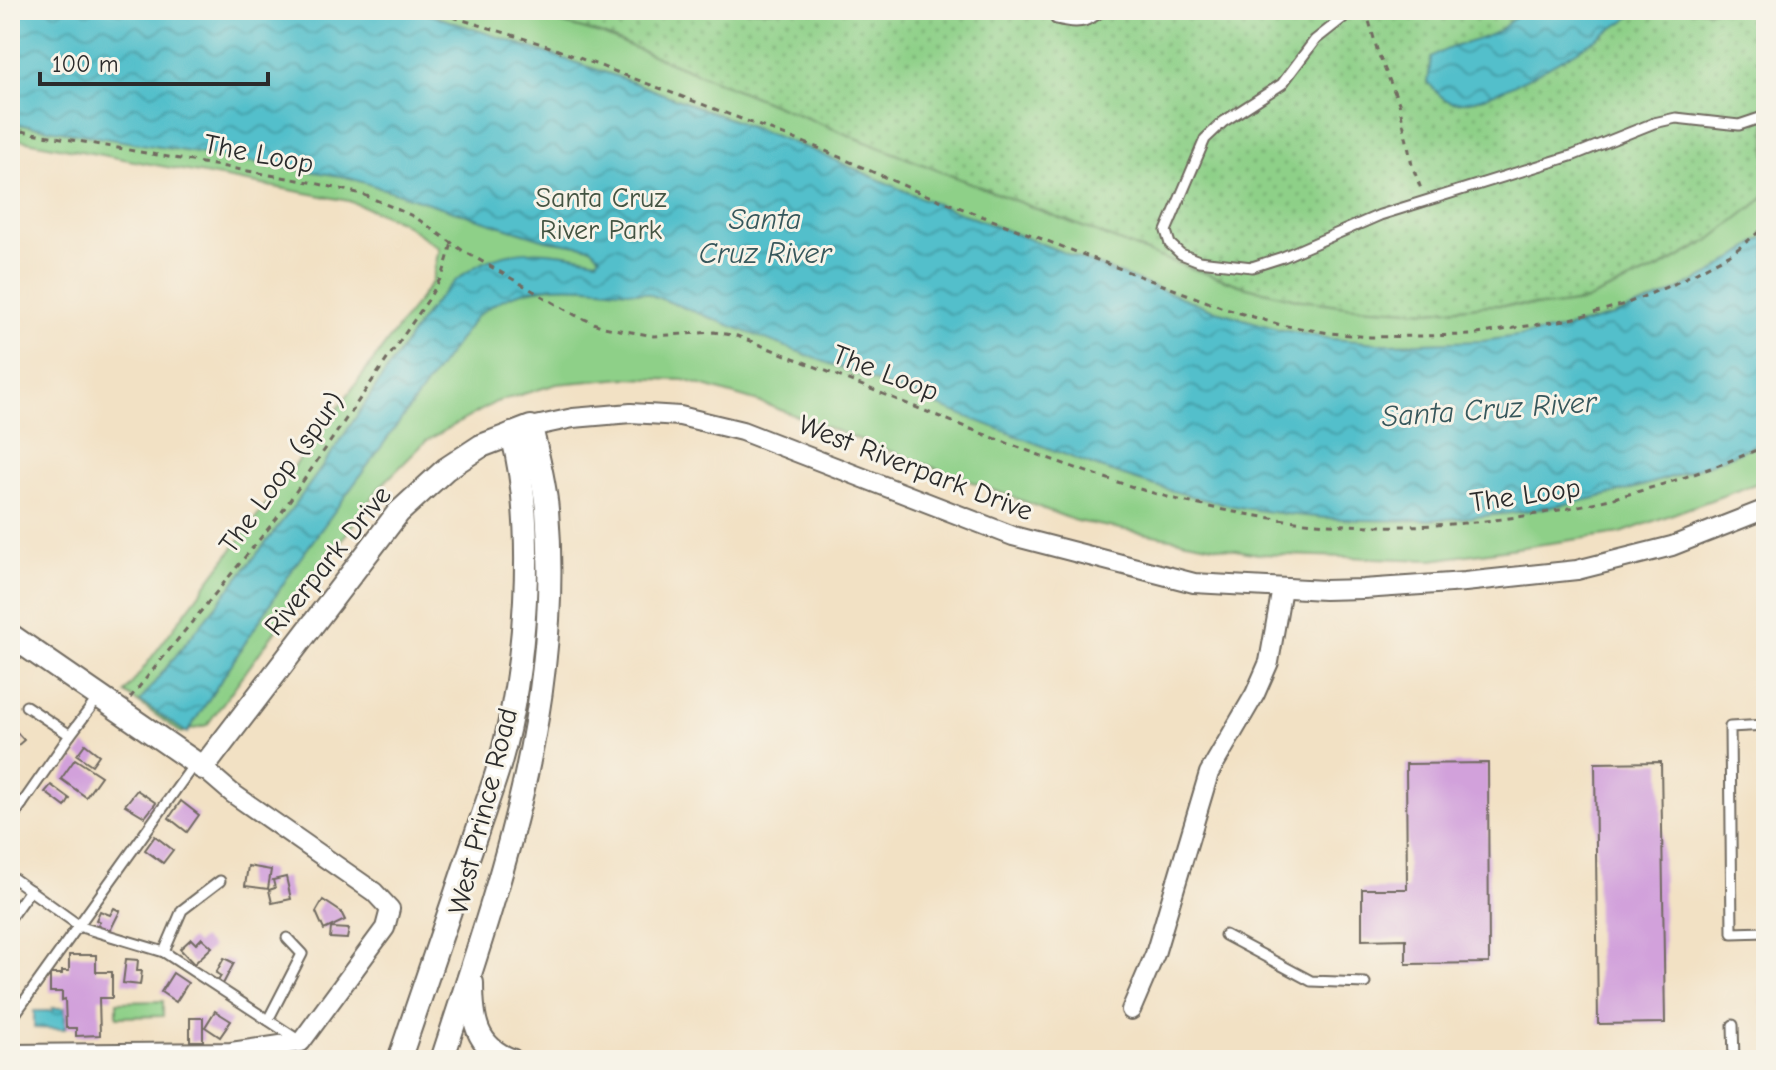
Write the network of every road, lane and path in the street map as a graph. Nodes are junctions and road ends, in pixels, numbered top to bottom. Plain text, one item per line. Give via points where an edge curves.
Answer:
1 (430, 10) edge
2 (1054, 10) edge
3 (1103, 10) edge
4 (1353, 10) edge
5 (1366, 10) edge
6 (1766, 116) edge
7 (10, 129) edge
8 (1426, 201) junction
9 (1766, 226) edge
10 (452, 243) junction
11 (522, 430) junction
12 (1766, 446) edge
13 (1766, 509) edge
14 (1282, 588) junction
15 (10, 635) edge
16 (98, 698) junction
17 (26, 706) dead end
18 (120, 712) junction
19 (1766, 725) edge
20 (70, 735) junction
21 (199, 766) junction
22 (10, 796) edge
23 (22, 804) junction
24 (10, 821) edge
25 (10, 876) edge
26 (220, 881) dead end
27 (30, 890) junction
28 (10, 918) edge
29 (77, 925) junction
30 (1766, 932) edge
31 (1225, 935) dead end
32 (287, 938) dead end
33 (164, 952) junction
34 (473, 966) junction
35 (1365, 983) dead end
36 (1131, 1010) dead end
37 (268, 1020) junction
38 (10, 1021) edge
39 (1733, 1025) dead end
40 (301, 1042) junction
41 (10, 1054) edge
42 (399, 1060) edge
43 (442, 1060) edge
44 (511, 1060) edge
45 (1734, 1060) edge

1 - 9 path via 542,44 1162,286 1253,317 1330,333 1471,335 1571,319 1674,284 1734,252
2 - 3 lane via 1056,19 1076,24
4 - 8 lane via 1315,40 1282,84 1205,139 1166,231 1170,244 1199,261 1252,267
5 - 8 path
6 - 8 lane via 1739,125 1676,118 1654,123 1574,155
7 - 10 path, The Loop via 362,194 415,217
10 - 12 path, The Loop via 603,327 654,336 737,336 1135,487 1298,522 1407,527 1490,522 1571,509 1647,491
10 - 18 path, The Loop (spur) via 428,300 281,513
11 - 14 street, West Riverpark Drive via 600,414 680,416 742,431 1013,536 1194,583
11 - 21 street, Riverpark Drive via 481,446 446,469 398,513
11 - 34 street, West Prince Road via 547,508 550,609 536,738 518,819
11 - 42 street, West Prince Road via 526,542 516,685 499,764
13 - 14 street, West Riverpark Drive via 1672,546 1577,570 1378,588
14 - 36 street via 1269,662 1209,773 1155,954
15 - 16 street
16 - 18 street
16 - 20 lane
17 - 20 lane
18 - 21 street
19 - 30 lane via 1730,727 1732,933
20 - 23 lane
21 - 29 lane
21 - 40 street via 374,892 390,909 385,928
22 - 23 lane
23 - 24 lane
25 - 27 lane
26 - 33 lane via 182,910
27 - 28 lane
27 - 29 lane
29 - 33 lane
29 - 38 lane
31 - 35 lane via 1311,981
32 - 37 lane via 302,954
33 - 37 lane
34 - 43 street, West Prince Road
34 - 44 street via 472,1007 482,1039 494,1054
37 - 40 lane
39 - 45 lane
40 - 41 street via 231,1052

